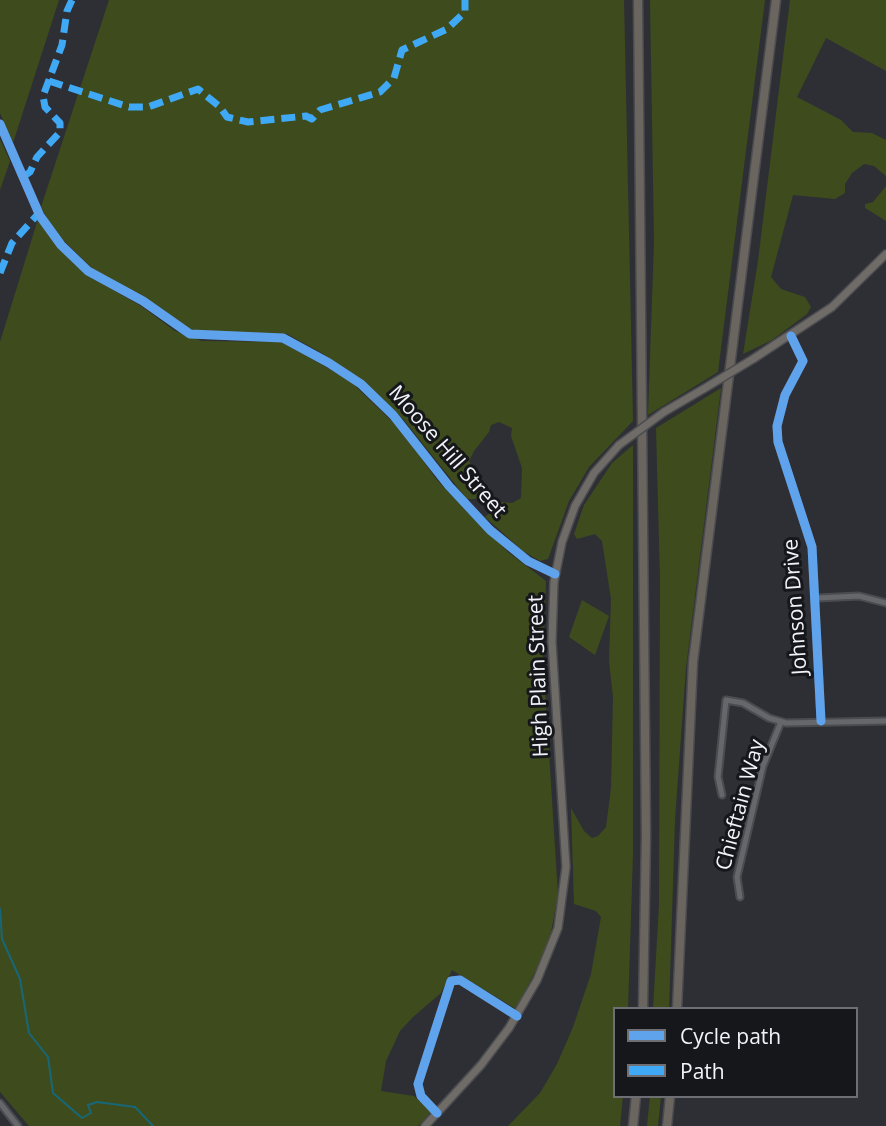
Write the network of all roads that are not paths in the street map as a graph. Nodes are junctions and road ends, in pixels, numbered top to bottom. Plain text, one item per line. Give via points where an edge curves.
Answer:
1 (638, 0) edge
2 (776, 0) edge
3 (0, 124) edge
4 (886, 254) edge
5 (791, 336) junction
6 (555, 574) junction
7 (817, 598) junction
8 (886, 603) edge
9 (821, 721) junction
10 (886, 721) edge
11 (781, 722) junction
12 (722, 794) dead end
13 (740, 897) dead end
14 (642, 1007) edge
15 (677, 1007) edge
16 (517, 1016) junction
17 (636, 1098) edge
18 (670, 1098) edge
19 (0, 1103) edge
20 (437, 1113) junction
21 (18, 1126) edge
22 (425, 1126) edge
23 (633, 1126) edge
24 (667, 1126) edge

1 - 14 highway via 646,835
2 - 15 highway via 693,662
3 - 6 street, Moose Hill Street via 40,216 88,271 190,334 283,338 345,373 393,415 490,530 528,561
4 - 5 main road, High Plain Street via 844,297
5 - 6 main road, High Plain Street, bridge via 664,412 619,445 597,468 575,506
5 - 7 street, Johnson Drive via 803,361 785,395 778,442 808,532
6 - 16 main road, High Plain Street via 552,642 565,882 554,940
7 - 8 street via 859,596
7 - 9 street, Johnson Drive
9 - 10 street
9 - 11 street
11 - 12 street via 726,699 718,777
11 - 13 street, Chieftain Way via 762,771 737,877
16 - 20 main road, High Plain Street
16 - 20 street via 460,980 451,981 418,1084 421,1096
17 - 23 highway
18 - 24 highway
19 - 21 street
20 - 22 main road, High Plain Street

